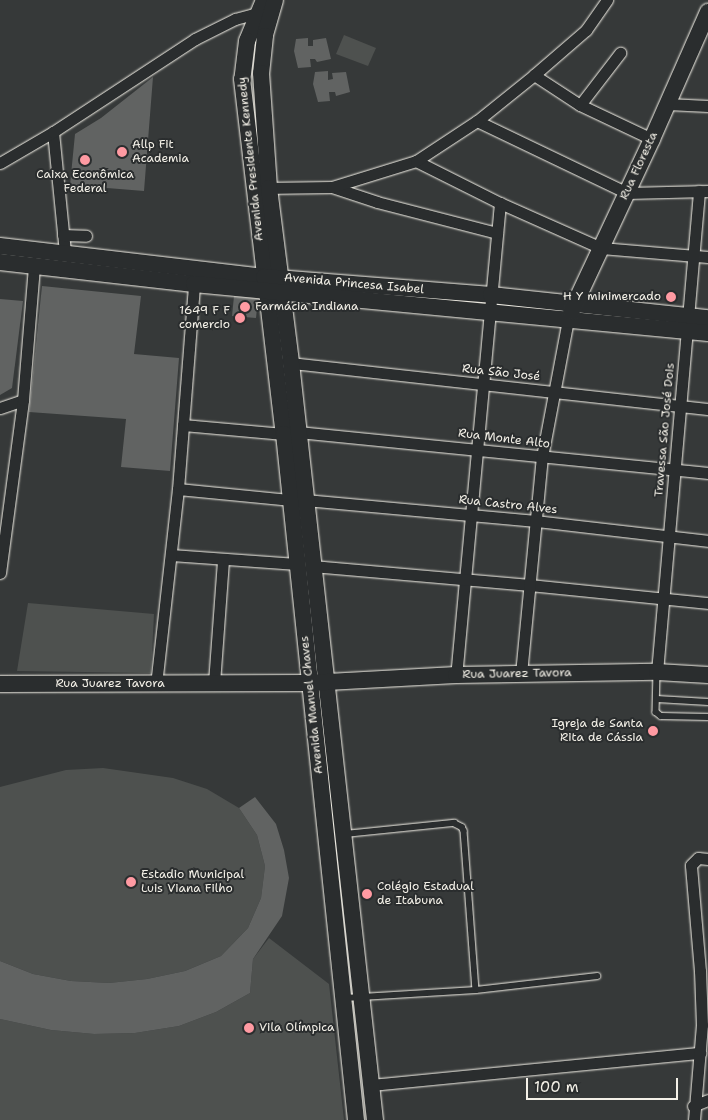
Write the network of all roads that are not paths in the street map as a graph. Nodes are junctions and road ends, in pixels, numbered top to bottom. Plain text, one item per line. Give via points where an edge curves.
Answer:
1 (607, 0) edge
2 (268, 4) edge
3 (706, 20) edge
4 (620, 53) dead end
5 (534, 76) junction
6 (667, 104) junction
7 (580, 105) junction
8 (708, 106) edge
9 (477, 121) junction
10 (53, 132) junction
11 (652, 139) junction
12 (416, 161) junction
13 (0, 163) edge
14 (332, 187) junction
15 (262, 188) junction
16 (704, 191) edge
17 (627, 193) junction
18 (500, 203) junction
19 (497, 233) junction
20 (63, 235) junction
21 (86, 236) dead end
22 (0, 246) edge
23 (601, 248) junction
24 (65, 253) junction
25 (692, 256) junction
26 (708, 256) edge
27 (0, 262) edge
28 (34, 265) junction
29 (194, 284) junction
30 (272, 284) junction
31 (490, 303) junction
32 (571, 312) junction
33 (708, 318) edge
34 (688, 324) junction
35 (708, 333) edge
36 (291, 363) junction
37 (481, 385) junction
38 (553, 392) junction
39 (23, 400) junction
40 (681, 407) junction
41 (0, 408) edge
42 (708, 409) edge
43 (183, 425) junction
44 (291, 433) junction
45 (475, 448) junction
46 (542, 457) junction
47 (676, 471) junction
48 (708, 473) edge
49 (178, 489) junction
50 (298, 500) junction
51 (470, 515) junction
52 (536, 521) junction
53 (669, 538) junction
54 (708, 541) edge
55 (171, 555) junction
56 (223, 559) junction
57 (304, 565) junction
58 (0, 573) edge
59 (465, 580) junction
60 (530, 585) junction
61 (662, 600) junction
62 (708, 603) edge
63 (657, 672) junction
64 (521, 674) junction
65 (456, 675) junction
66 (708, 675) edge
67 (326, 681) junction
68 (214, 683) junction
69 (309, 683) junction
70 (0, 684) edge
71 (156, 684) junction
72 (657, 699) junction
73 (708, 702) edge
74 (708, 717) edge
75 (342, 834) junction
76 (708, 859) edge
77 (704, 971) edge
78 (597, 976) dead end
79 (476, 990) junction
80 (361, 997) junction
81 (343, 998) junction
82 (700, 1053) junction
83 (371, 1085) junction
84 (708, 1100) edge
85 (693, 1106) junction
86 (356, 1120) edge
87 (375, 1120) edge
88 (694, 1120) edge

1 - 5 street via 586,30
2 - 10 street via 195,39
2 - 15 main road, Avenida Presidente Kennedy via 247,41 242,79
3 - 6 main road, Rua Floresta
4 - 7 street
5 - 7 street
5 - 9 street
6 - 8 street
6 - 11 main road, Rua Floresta
7 - 11 street
9 - 12 street
9 - 17 street
10 - 13 street
10 - 20 street
11 - 17 main road, Rua Floresta
12 - 14 street
12 - 18 street
14 - 15 street
14 - 19 street
15 - 30 main road, Avenida Presidente Kennedy
16 - 17 street
16 - 25 street, Travessa São José Dois
17 - 23 main road, Rua Floresta
18 - 19 street
18 - 23 street
19 - 31 street
20 - 21 street
20 - 24 street
22 - 24 main road, Avenida Princesa Isabel
23 - 25 street
23 - 32 main road, Rua Floresta
24 - 30 main road, Avenida Princesa Isabel
25 - 26 street
25 - 34 street, Travessa São José Dois
27 - 28 main road, Avenida Princesa Isabel
28 - 29 main road, Avenida Princesa Isabel
28 - 39 street
29 - 30 main road, Avenida Princesa Isabel
29 - 43 street
30 - 31 main road, Avenida Princesa Isabel
30 - 36 main road, Avenida Manuel Chaves
30 - 44 main road, Avenida Manuel Chaves
31 - 32 main road, Avenida Princesa Isabel
31 - 37 street
32 - 34 main road, Avenida Princesa Isabel
32 - 38 street
33 - 34 main road, Avenida Princesa Isabel
34 - 35 main road, Avenida Princesa Isabel
34 - 40 street, Travessa São José Dois
36 - 37 street, Rua São José
36 - 44 main road, Avenida Manuel Chaves
37 - 38 street, Rua São José
37 - 45 street
38 - 40 street, Rua São José
38 - 46 street
39 - 41 street
39 - 58 street
40 - 42 street, Rua São José
40 - 47 street, Travessa São José Dois
43 - 44 street, Rua Monte Alto
43 - 49 street
44 - 45 street, Rua Monte Alto
44 - 50 main road, Avenida Manuel Chaves
45 - 46 street, Rua Monte Alto
45 - 51 street
46 - 47 street, Rua Monte Alto
46 - 52 street
47 - 48 street, Rua Monte Alto
47 - 53 street, Travessa São José Dois
49 - 50 street, Rua Castro Alves
49 - 55 street
50 - 51 street, Rua Castro Alves
50 - 57 main road, Avenida Manuel Chaves
51 - 52 street, Rua Castro Alves
51 - 59 street
52 - 53 street, Rua Castro Alves
52 - 60 street
53 - 54 street, Rua Castro Alves
53 - 61 street, Travessa São José Dois
55 - 56 street
55 - 71 street
56 - 57 street
56 - 68 street
57 - 59 street
57 - 67 main road, Avenida Manuel Chaves
57 - 69 main road, Avenida Manuel Chaves
59 - 60 street
59 - 65 street
60 - 61 street
60 - 64 street
61 - 62 street
61 - 63 street, Travessa São José Dois
63 - 64 main road, Rua Juarez Tavora
63 - 66 main road, Rua Juarez Tavora
63 - 72 lane
64 - 65 main road, Rua Juarez Tavora
65 - 67 main road, Rua Juarez Tavora
67 - 69 main road, Rua Juarez Tavora
67 - 75 main road, Avenida Manuel Chaves
68 - 69 main road, Rua Juarez Tavora
68 - 71 main road, Rua Juarez Tavora
69 - 81 main road, Avenida Manuel Chaves
70 - 71 main road, Rua Juarez Tavora
72 - 73 lane
72 - 74 lane via 656,712 661,716
75 - 79 lane via 454,823 462,827
75 - 80 main road, Avenida Manuel Chaves
76 - 77 street via 698,858 693,862
77 - 82 street
78 - 79 lane
79 - 80 lane
80 - 81 lane
80 - 83 main road, Avenida Manuel Chaves
81 - 86 main road, Avenida Manuel Chaves
82 - 83 street
82 - 85 street
83 - 87 main road, Avenida Manuel Chaves
84 - 85 street
85 - 88 street

